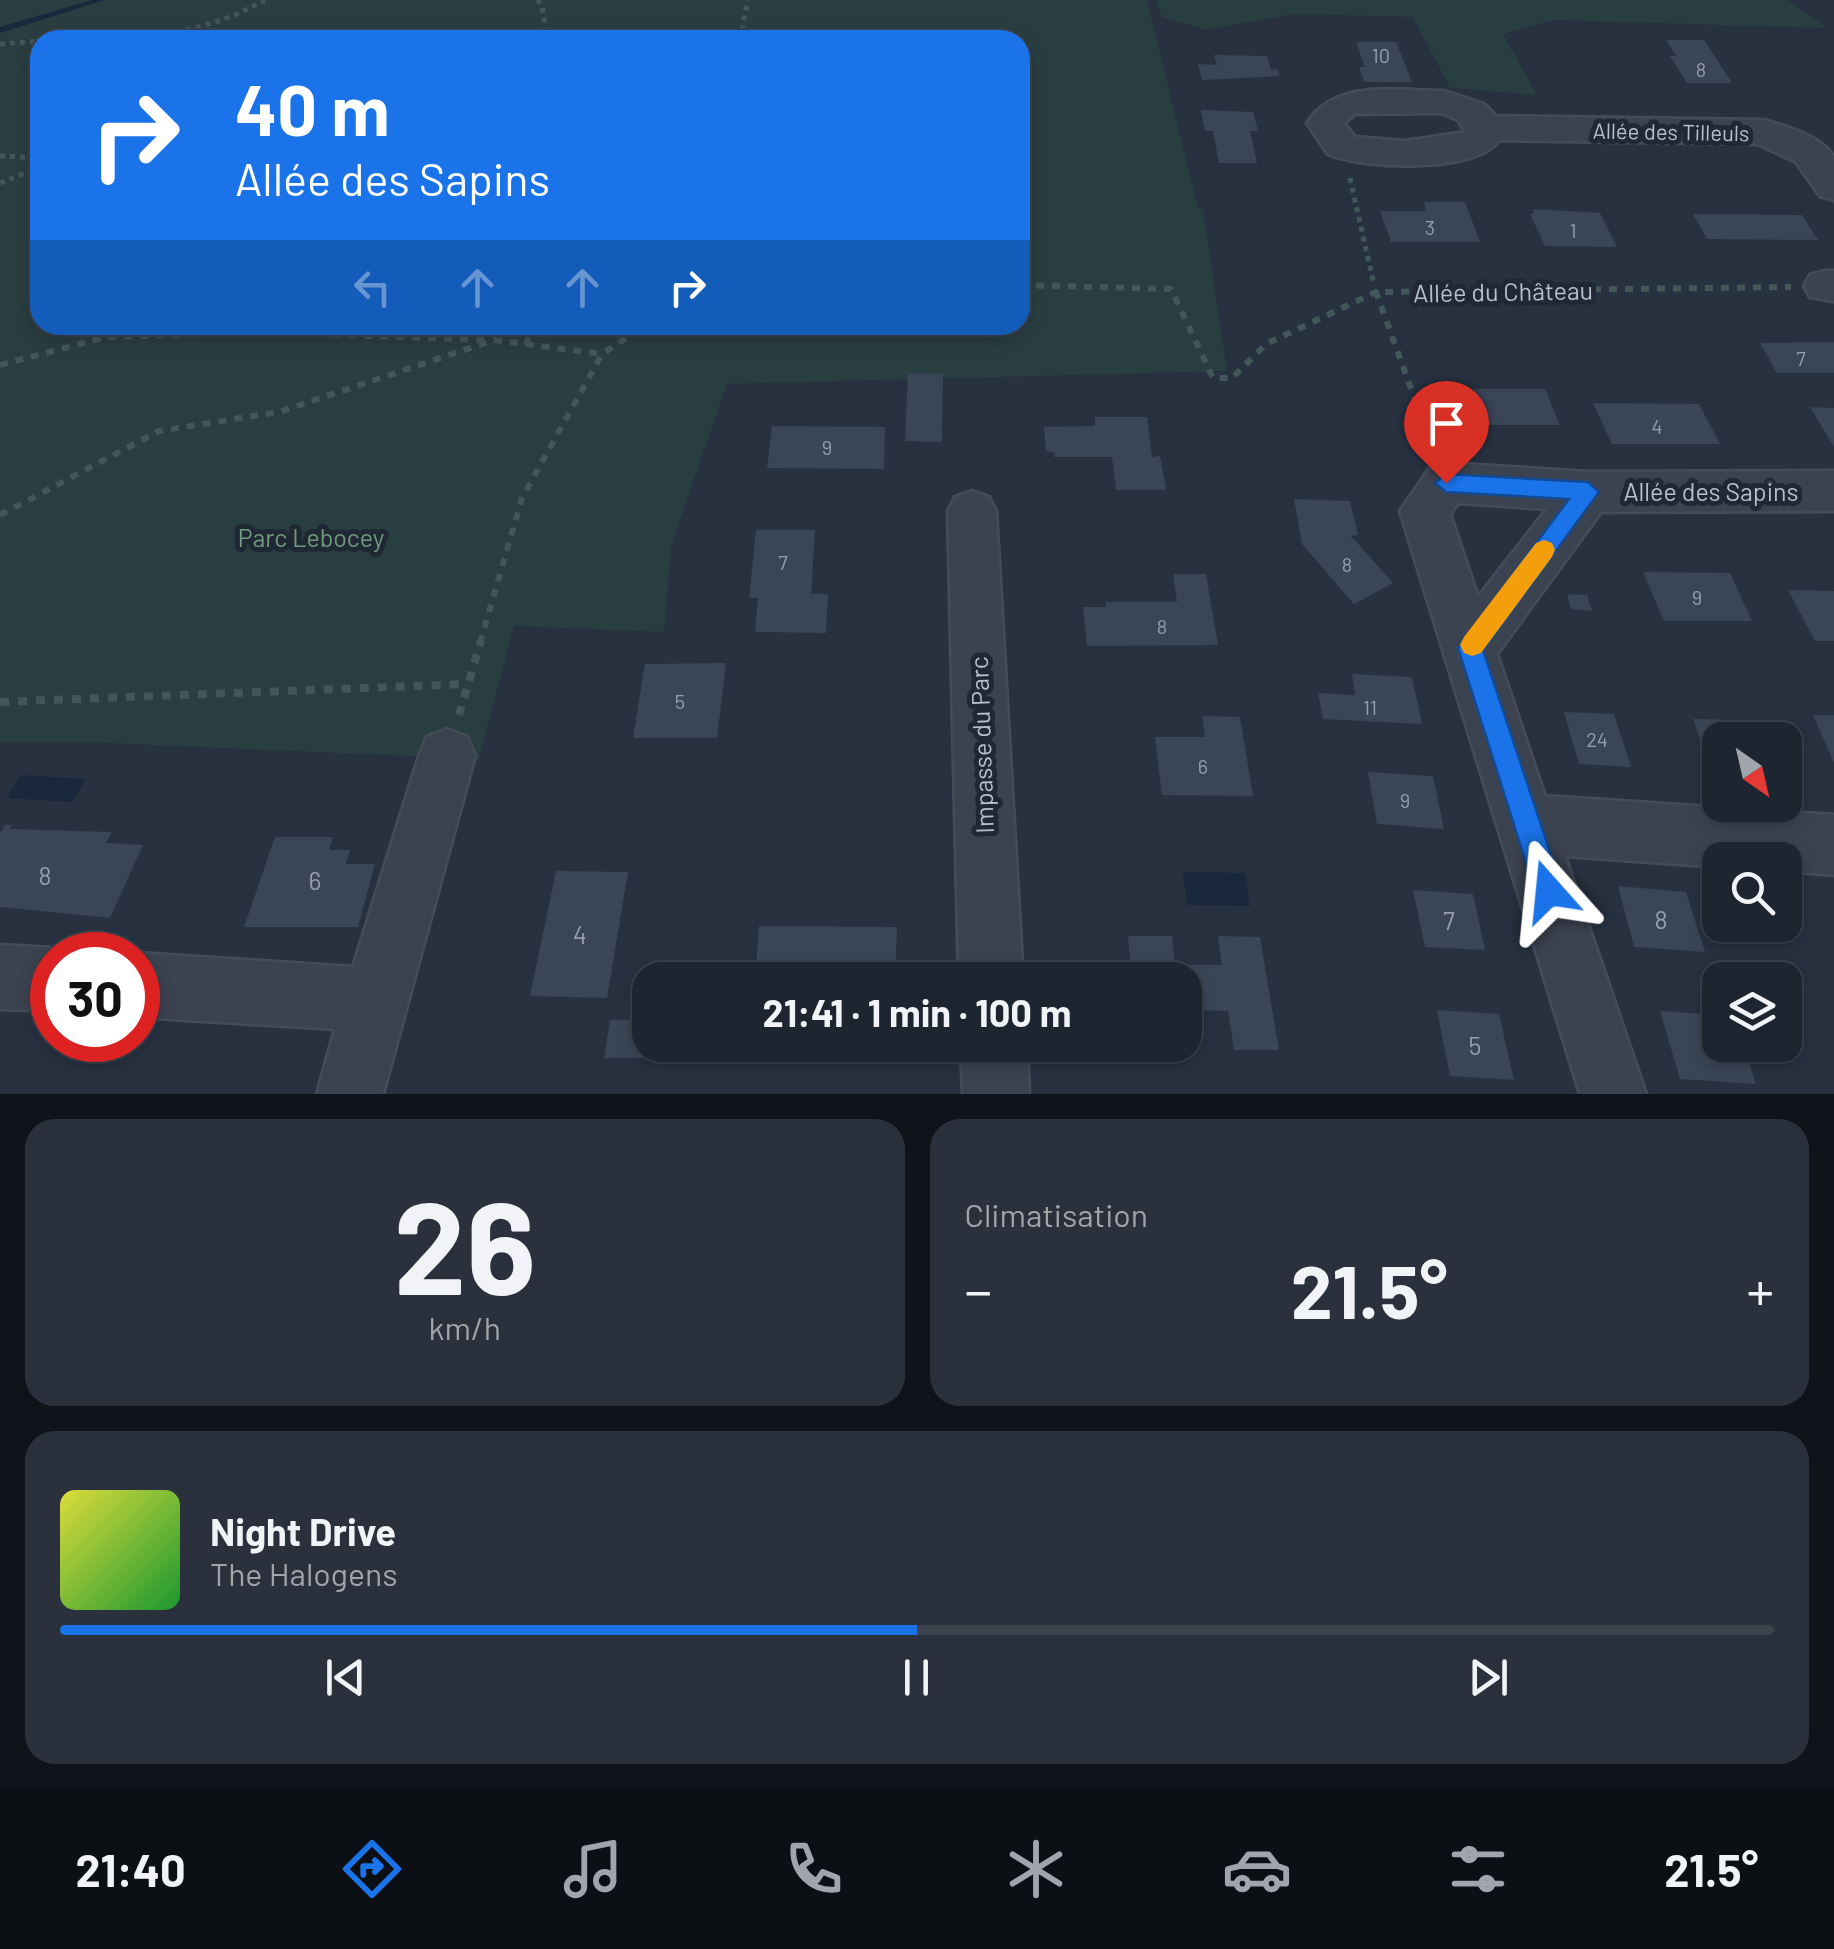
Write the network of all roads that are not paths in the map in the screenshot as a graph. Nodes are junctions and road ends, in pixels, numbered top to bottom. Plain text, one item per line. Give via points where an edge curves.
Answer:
1 (1343, 148) road end
2 (1834, 187) edge
3 (1834, 491) edge
4 (1588, 492) junction
5 (972, 511) dead end
6 (1470, 648) junction
7 (447, 756) dead end
8 (1528, 824) junction
9 (1834, 845) edge
10 (991, 962) edge
11 (0, 977) edge
12 (30, 979) edge
13 (160, 986) edge
14 (375, 1000) junction
15 (995, 1062) edge
16 (350, 1094) edge
17 (996, 1094) edge
18 (1613, 1094) edge

1 - 2 street, Allée des Tilleuls via 1325,123 1348,103 1445,102 1486,128 1764,132 1809,153
3 - 4 street, Allée des Sapins
4 - 6 street, Allée des Sapins
4 - 6 street, Allée des Sapins via 1446,483 1424,511
5 - 10 street, Impasse du Parc
6 - 8 street
7 - 14 street
8 - 9 street
8 - 18 street
11 - 12 street
13 - 14 street
14 - 16 street
15 - 17 street

